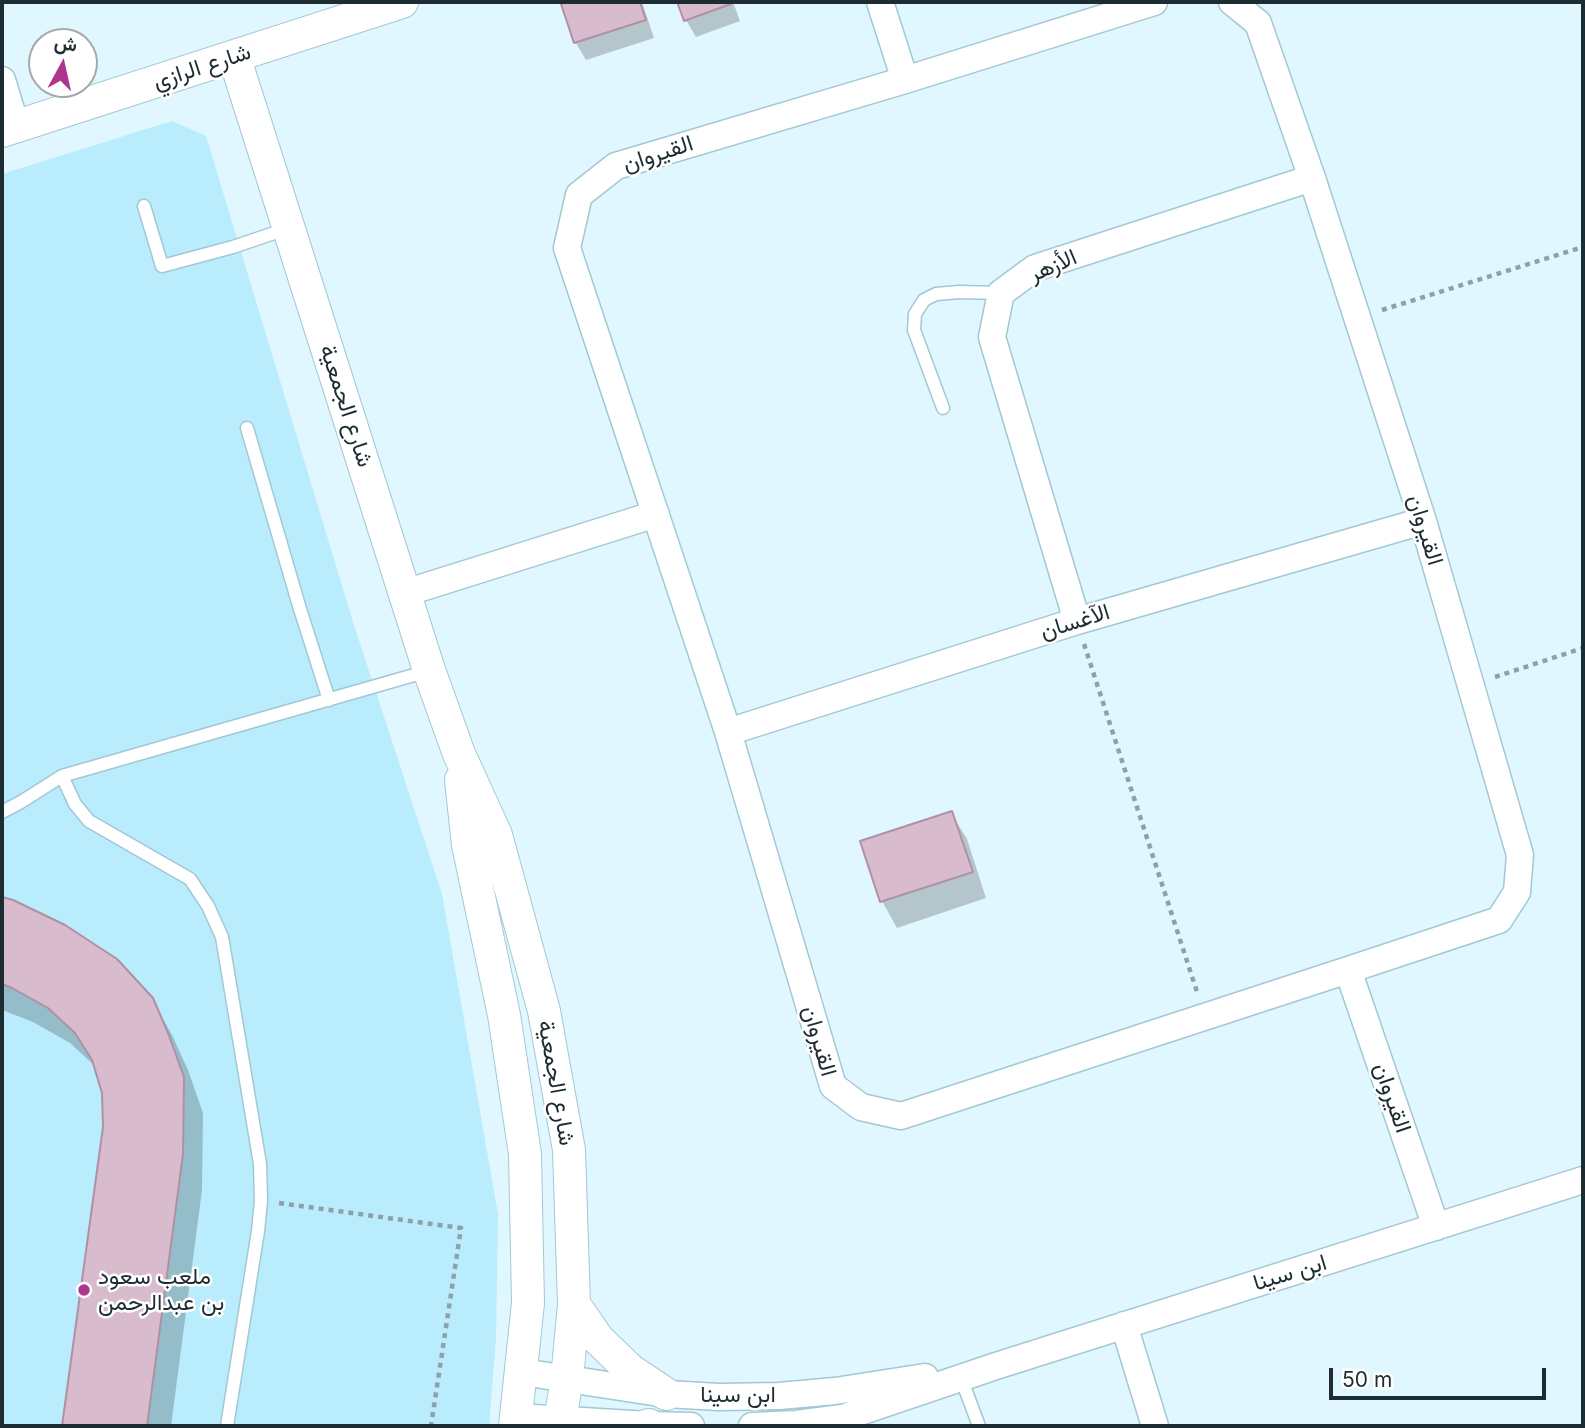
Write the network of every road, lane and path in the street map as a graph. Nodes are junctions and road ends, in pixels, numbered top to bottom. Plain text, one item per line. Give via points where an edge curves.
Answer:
1 (402, 2) edge
2 (880, 2) edge
3 (1154, 2) edge
4 (1232, 2) edge
5 (234, 56) junction
6 (2, 80) edge
7 (905, 80) junction
8 (9, 129) edge
9 (1312, 178) junction
10 (144, 206) dead end
11 (289, 228) junction
12 (1583, 247) edge
13 (1001, 293) junction
14 (1357, 318) junction
15 (943, 408) dead end
16 (247, 428) dead end
17 (656, 514) junction
18 (1423, 521) junction
19 (405, 593) junction
20 (1077, 621) junction
21 (1583, 648) edge
22 (429, 670) junction
23 (1471, 685) junction
24 (329, 700) junction
25 (729, 732) junction
26 (458, 754) junction
27 (62, 776) junction
28 (2, 812) edge
29 (1348, 970) junction
30 (1205, 1016) junction
31 (1583, 1180) edge
32 (261, 1201) junction
33 (1436, 1227) junction
34 (574, 1304) junction
35 (1124, 1325) junction
36 (996, 1366) junction
37 (522, 1372) junction
38 (961, 1378) junction
39 (568, 1379) junction
40 (666, 1394) junction
41 (516, 1422) edge
42 (559, 1423) edge
43 (227, 1426) edge
44 (431, 1426) edge
45 (647, 1426) edge
46 (691, 1426) edge
47 (752, 1426) edge
48 (979, 1426) edge
49 (1155, 1426) edge

1 - 5 street, شارع الرازي
2 - 7 street
3 - 7 street, القيروان
4 - 9 street, القيروان via 1258,23
5 - 8 street, شارع الرازي
5 - 11 street, شارع الجمعية
6 - 8 street
7 - 17 street, القيروان via 616,166 579,194 567,248
9 - 13 street, الأزهر via 1035,268
9 - 14 street, القيروان
10 - 11 lane via 162,267
11 - 19 street, شارع الجمعية
12 - 14 path
13 - 15 lane via 936,294 924,299 915,314 914,330
13 - 20 street, الأزهر via 992,337
14 - 18 street, القيروان
16 - 24 lane
17 - 19 street
17 - 25 street, القيروان
18 - 20 street, الآغسان
18 - 23 street, القيروان
19 - 22 street, شارع الجمعية
20 - 25 street, الآغسان
20 - 30 path
21 - 23 path
22 - 24 lane
22 - 26 street, شارع الجمعية
23 - 29 street, القيروان via 1520,855 1517,892 1499,920
24 - 27 lane
25 - 30 street, القيروان via 833,1086 861,1107 901,1116
26 - 34 street, شارع الجمعية via 496,835 544,1011 569,1150
26 - 37 street, شارع الجمعية via 468,845 504,1015 525,1154 528,1303
27 - 28 lane
27 - 32 lane via 89,821 190,879 208,906 222,937 260,1164
29 - 30 street, القيروان
29 - 33 street, القيروان
31 - 33 street, ابن سينا
32 - 43 lane
32 - 44 path via 461,1228
33 - 35 street, ابن سينا
34 - 39 street, شارع الجمعية
34 - 40 street via 598,1339 630,1370
35 - 36 street, ابن سينا
35 - 49 street
36 - 38 street, ابن سينا
36 - 40 street, ابن سينا via 779,1396
37 - 39 street, ابن سينا
37 - 41 street, شارع الجمعية
38 - 47 street, ابن سينا via 842,1418
38 - 48 lane
39 - 40 street, ابن سينا
39 - 42 street, شارع الجمعية
41 - 42 street, ابن سينا
42 - 45 street, ابن سينا
45 - 46 street, ابن سينا

